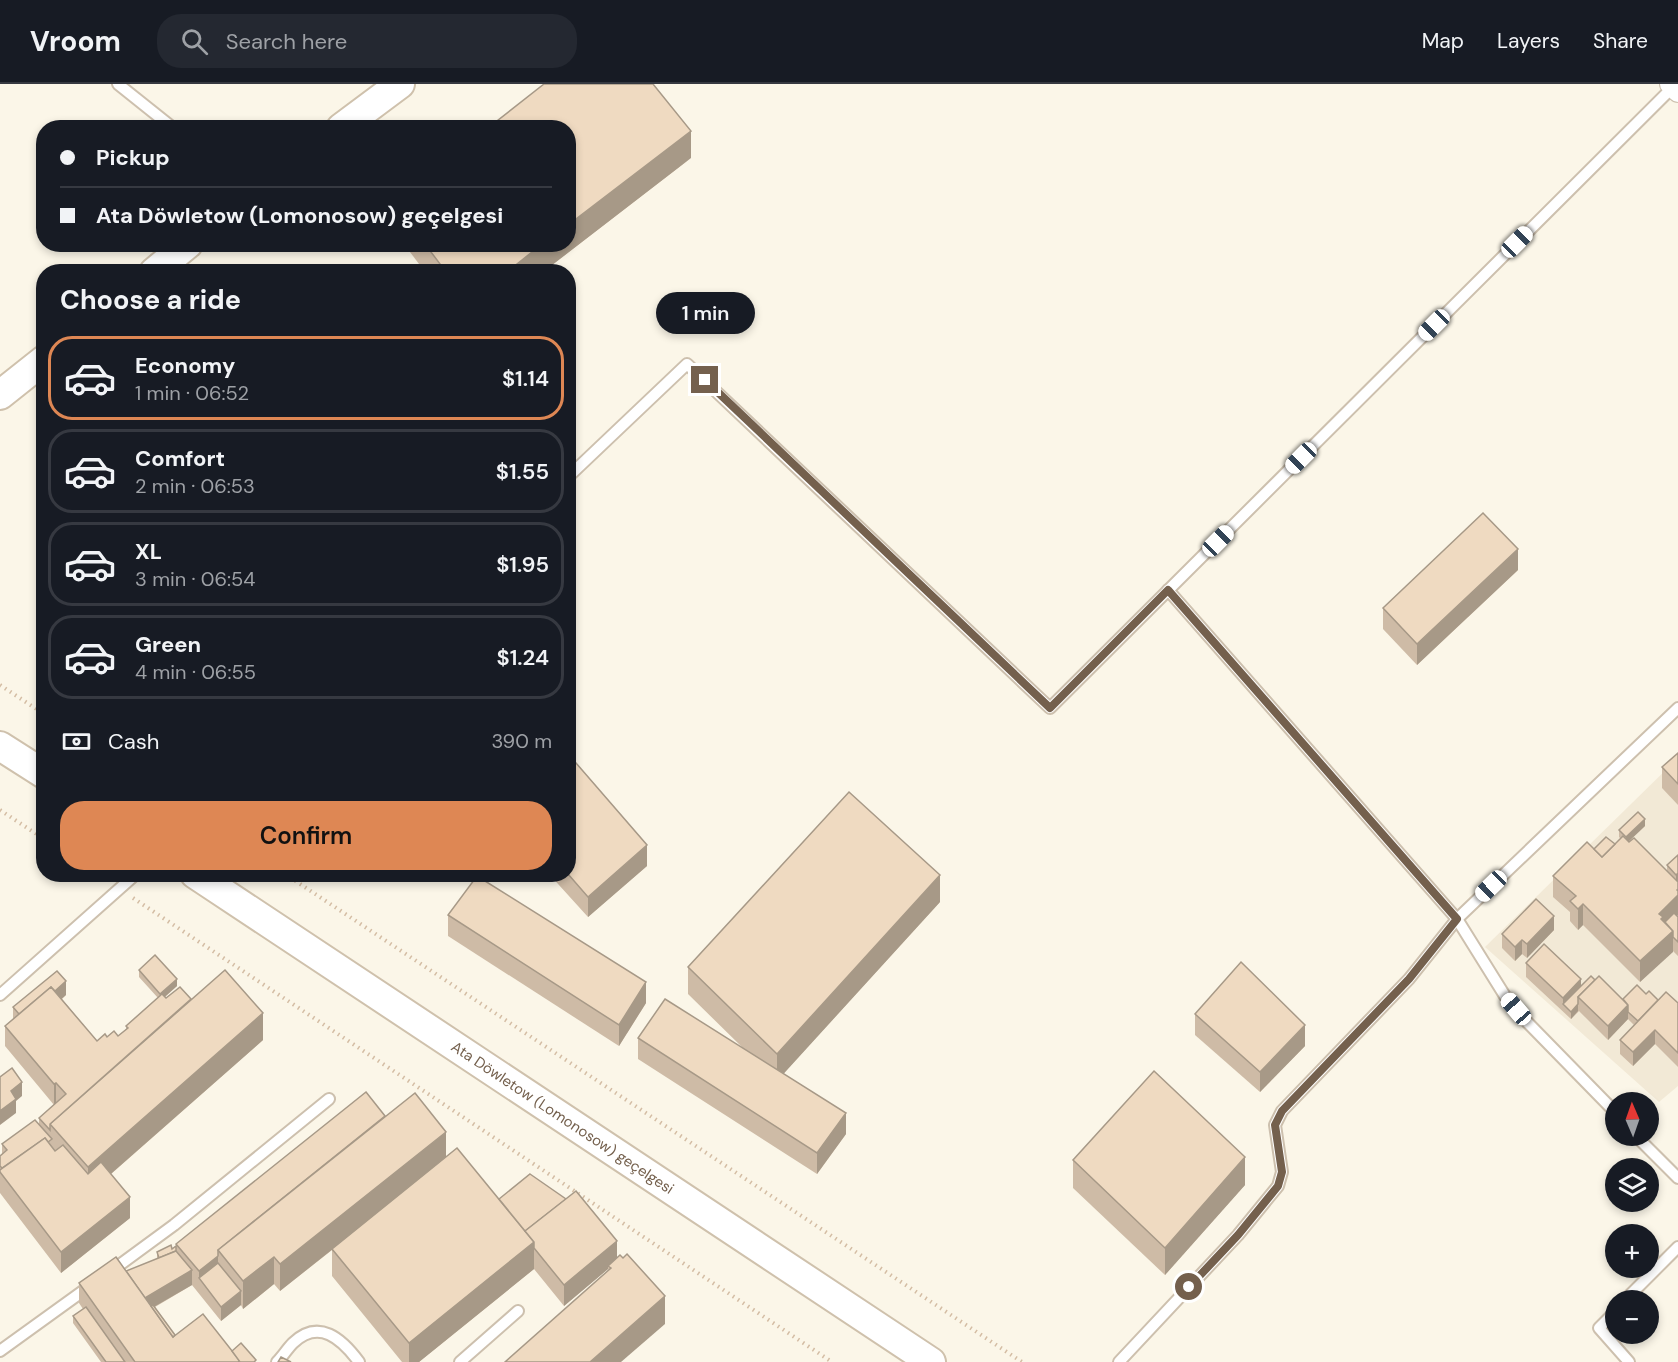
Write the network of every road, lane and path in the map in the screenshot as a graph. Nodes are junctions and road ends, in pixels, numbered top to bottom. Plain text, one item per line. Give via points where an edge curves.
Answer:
1 (118, 84) edge
2 (400, 84) edge
3 (1674, 88) edge
4 (163, 120) edge
5 (352, 120) edge
6 (178, 252) edge
7 (164, 264) edge
8 (36, 366) edge
9 (0, 395) edge
10 (576, 469) edge
11 (1168, 590) junction
12 (0, 685) edge
13 (1678, 708) edge
14 (36, 709) edge
15 (0, 746) edge
16 (36, 769) edge
17 (0, 810) edge
18 (36, 834) edge
19 (126, 882) edge
20 (207, 882) edge
21 (297, 882) edge
22 (118, 888) junction
23 (1457, 919) junction
24 (0, 994) edge
25 (329, 1099) dead end
26 (1605, 1102) edge
27 (1646, 1146) edge
28 (1678, 1178) edge
29 (1678, 1247) edge
30 (1636, 1290) edge
31 (518, 1311) dead end
32 (1605, 1322) edge
33 (1605, 1335) edge
34 (1613, 1344) edge
35 (0, 1352) edge
36 (277, 1362) edge
37 (359, 1362) edge
38 (460, 1362) edge
39 (832, 1362) edge
40 (931, 1362) edge
41 (1022, 1362) edge
42 (1119, 1362) edge
43 (1629, 1362) edge

1 - 4 lane
2 - 5 street
3 - 11 lane
6 - 7 street
8 - 9 street
10 - 11 lane via 687,364 1050,708
11 - 23 lane
12 - 14 path
13 - 23 lane
15 - 16 street
17 - 18 path
19 - 22 lane
20 - 40 street, Ata Döwletow (Lomonosow) geçelgesi
21 - 41 path
22 - 24 lane
22 - 39 path
23 - 26 lane via 1505,996
23 - 42 lane via 1409,979 1282,1111 1275,1125 1282,1172 1278,1186 1238,1235
25 - 35 lane via 174,1226
27 - 28 lane
29 - 30 lane
31 - 38 lane
32 - 33 lane via 1599,1328
34 - 43 lane
36 - 37 lane via 308,1333 326,1332 346,1344

